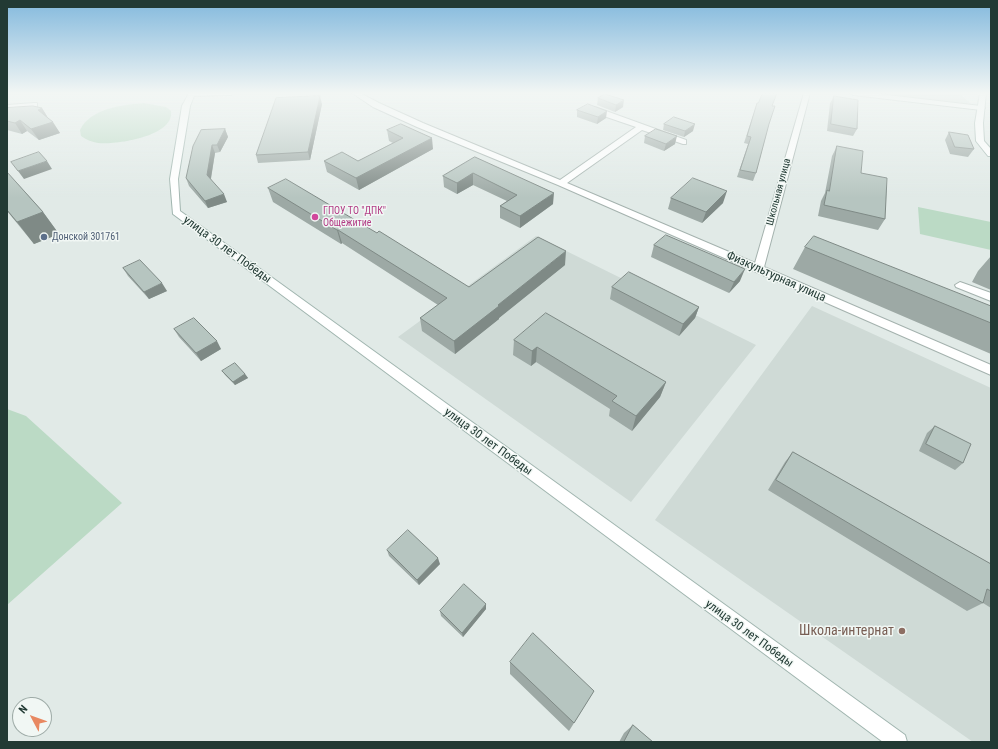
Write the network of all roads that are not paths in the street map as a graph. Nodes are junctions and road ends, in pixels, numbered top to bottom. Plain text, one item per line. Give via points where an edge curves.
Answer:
1 (182, 128) edge
2 (427, 128) edge
3 (638, 128) edge
4 (646, 128) edge
5 (797, 128) edge
6 (979, 128) edge
7 (683, 142) dead end
8 (991, 154) edge
9 (561, 183) junction
10 (758, 269) junction
11 (960, 285) dead end
12 (991, 297) edge
13 (991, 370) edge
14 (898, 742) edge

1 - 14 street, улица 30 лет Победы via 174,180 176,212
2 - 9 street, Физкультурная улица
3 - 9 street
4 - 7 street
5 - 10 street, Школьная улица
6 - 8 street via 980,141
9 - 10 street, Физкультурная улица
10 - 13 street, Физкультурная улица
11 - 12 street

